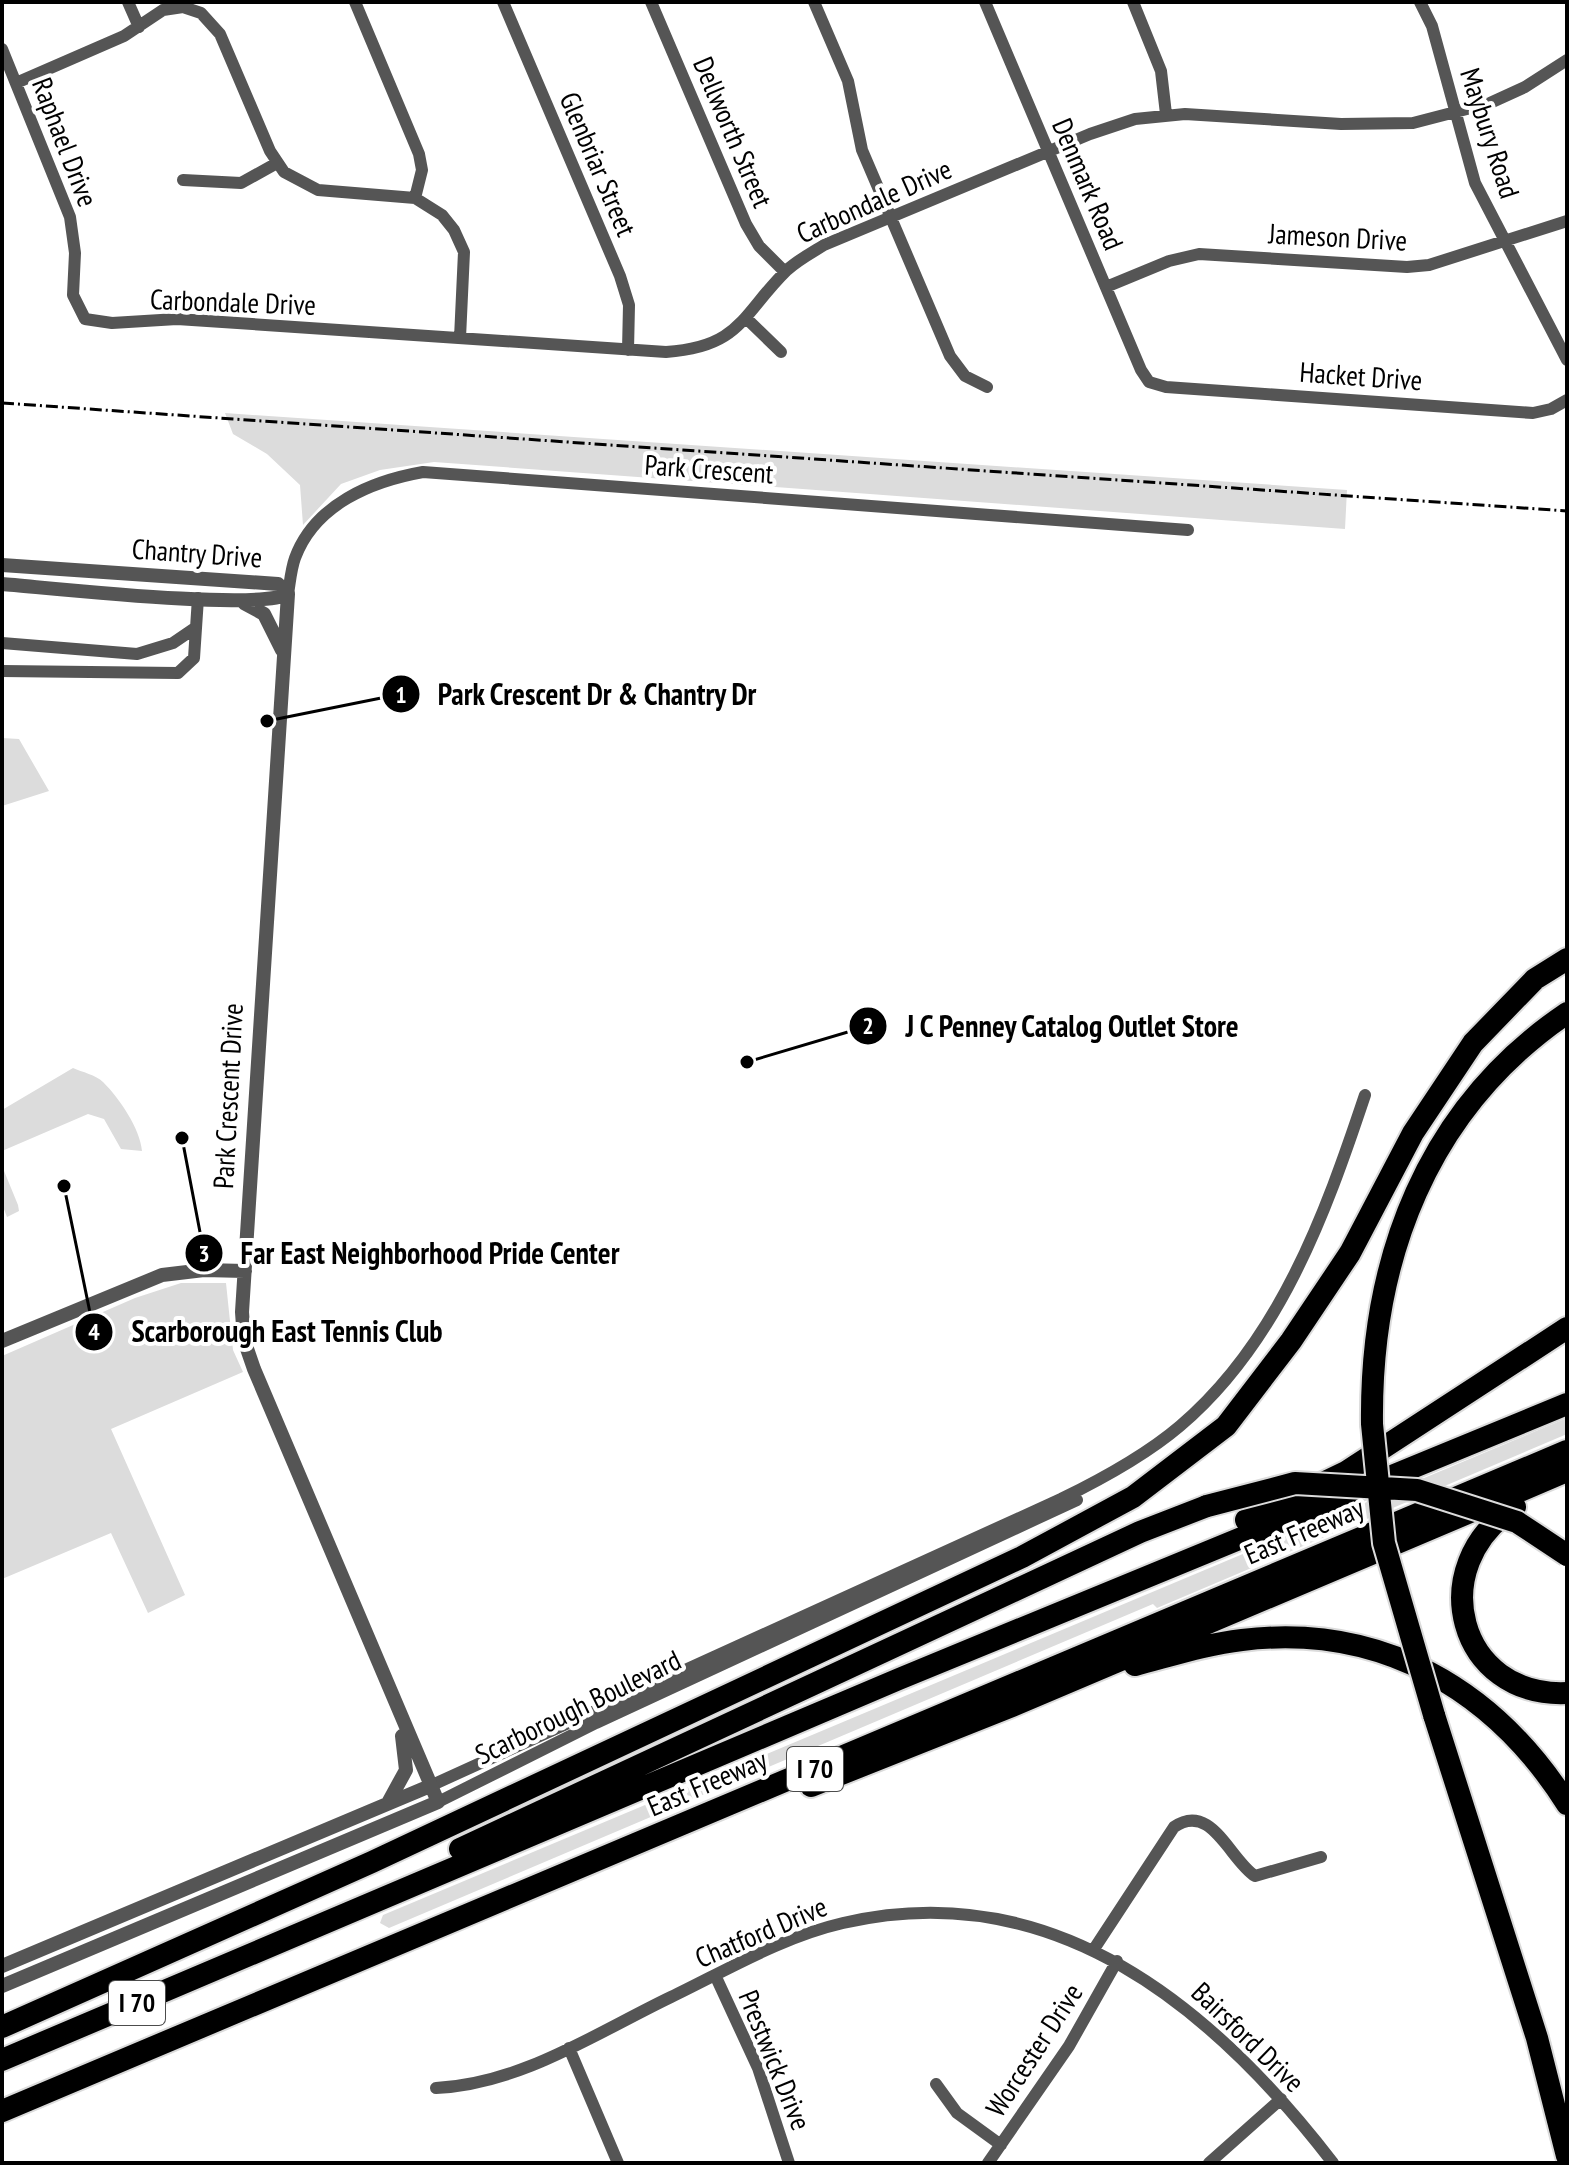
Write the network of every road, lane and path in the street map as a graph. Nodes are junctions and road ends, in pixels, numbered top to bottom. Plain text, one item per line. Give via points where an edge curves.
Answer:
1 (128, 2) edge
2 (355, 2) edge
3 (503, 2) edge
4 (651, 2) edge
5 (814, 2) edge
6 (985, 2) edge
7 (1133, 2) edge
8 (1420, 2) edge
9 (139, 27) junction
10 (2, 49) edge
11 (1567, 60) edge
12 (16, 83) junction
13 (1166, 114) junction
14 (1456, 114) junction
15 (1048, 151) junction
16 (277, 163) junction
17 (183, 180) dead end
18 (415, 198) junction
19 (891, 217) junction
20 (1567, 221) edge
21 (1505, 243) junction
22 (785, 272) junction
23 (1106, 287) junction
24 (747, 319) junction
25 (112, 323) joint
26 (460, 338) junction
27 (628, 350) junction
28 (781, 352) dead end
29 (1567, 360) edge
30 (1149, 382) joint
31 (987, 387) dead end
32 (1567, 400) edge
33 (1188, 530) dead end
34 (2, 565) edge
35 (2, 584) edge
36 (288, 594) junction
37 (198, 598) junction
38 (236, 601) junction
39 (195, 628) junction
40 (2, 643) edge
41 (284, 655) junction
42 (2, 671) edge
43 (1567, 959) edge
44 (1567, 1013) edge
45 (1365, 1095) dead end
46 (1439, 1149) junction
47 (1350, 1253) junction
48 (245, 1271) junction
49 (1567, 1328) edge
50 (2, 1341) edge
51 (1567, 1404) edge
52 (1160, 1442) junction
53 (1567, 1451) edge
54 (1567, 1474) edge
55 (1567, 1555) edge
56 (1016, 1590) junction
57 (1066, 1609) junction
58 (1567, 1693) edge
59 (392, 1697) junction
60 (1012, 1706) junction
61 (430, 1786) junction
62 (438, 1802) junction
63 (1567, 1804) edge
64 (384, 1805) junction
65 (412, 1842) junction
66 (1321, 1857) dead end
67 (513, 1898) junction
68 (363, 1906) junction
69 (1094, 1949) junction
70 (1117, 1961) junction
71 (2, 1966) edge
72 (715, 1975) junction
73 (2, 1986) edge
74 (2, 2027) edge
75 (569, 2048) junction
76 (2, 2060) edge
77 (936, 2084) dead end
78 (436, 2088) dead end
79 (1281, 2099) junction
80 (2, 2111) edge
81 (1001, 2145) junction
82 (1567, 2156) edge
83 (618, 2163) edge
84 (789, 2163) edge
85 (988, 2163) edge
86 (1209, 2163) edge
87 (1333, 2163) edge

1 - 9 street
2 - 18 street via 419,154 422,170
3 - 27 street, Glenbriar Street via 625,290
4 - 22 street, Dellworth Street via 746,224
5 - 19 street via 848,81 862,150
6 - 15 street, Denmark Road
7 - 13 street via 1161,71
8 - 14 street, Maybury Road via 1432,26
9 - 12 street
9 - 16 street via 172,8 192,9 209,18
10 - 12 street, Raphael Drive
11 - 14 street, Carbondale Drive via 1508,96
12 - 25 street, Raphael Drive via 73,229 76,304 85,319
13 - 14 street, Carbondale Drive via 1389,125
13 - 15 street, Carbondale Drive via 1115,124
14 - 21 street, Maybury Road via 1475,183
15 - 19 street, Carbondale Drive
15 - 23 street, Denmark Road
16 - 17 street via 241,183
16 - 18 street via 295,180 318,190
18 - 26 street via 442,215 461,241
19 - 22 street, Carbondale Drive via 824,245
19 - 31 street via 954,363 965,376
20 - 21 street, Jameson Drive
21 - 23 street, Jameson Drive via 1445,262 1407,267 1199,254
21 - 29 street, Maybury Road
22 - 24 street, Carbondale Drive
23 - 30 street, Denmark Road
24 - 27 street, Carbondale Drive via 695,348
24 - 28 street
25 - 26 street, Carbondale Drive via 177,319
26 - 27 street, Carbondale Drive
30 - 32 street, Hacket Drive via 1533,413
33 - 36 street, Park Crescent via 423,472 388,478 335,506 295,557
34 - 36 street, Chantry Drive via 278,584
35 - 37 street, Chantry Drive
36 - 38 street, Chantry Drive via 276,601
36 - 41 street, Park Crescent Drive
37 - 38 street, Chantry Drive
37 - 39 street
38 - 41 street via 264,614
39 - 40 street via 173,643 137,654
39 - 42 street via 194,658 184,670 170,675
41 - 48 street, Park Crescent Drive
43 - 47 highway via 1535,979 1473,1043 1413,1133
44 - 46 highway via 1503,1065
45 - 52 street, Scarborough Boulevard via 1319,1223 1275,1312 1208,1399
46 - 47 highway
46 - 82 highway, bridge via 1399,1231 1380,1299 1372,1424 1386,1555 1537,2038
47 - 65 highway via 1226,1426 1133,1497 1022,1557
48 - 50 street via 162,1275
48 - 59 street, Park Crescent Drive via 242,1321 250,1361
49 - 57 highway via 1346,1472
51 - 57 highway, East Freeway / I 70
52 - 61 street, Scarborough Boulevard via 1051,1504
52 - 62 street, Scarborough Boulevard via 1153,1454 1123,1475 1033,1523 596,1723
53 - 67 highway, East Freeway / I 70
54 - 58 highway via 1507,1512 1479,1537 1460,1593 1471,1638 1497,1670 1525,1687
54 - 60 highway
55 - 56 highway, bridge via 1517,1522 1417,1490 1295,1483 1207,1506
56 - 65 highway via 953,1606 674,1734
56 - 68 highway via 576,1793 407,1875
57 - 68 highway, East Freeway / I 70
59 - 61 street, Park Crescent Drive
59 - 64 street via 407,1762 400,1787
60 - 63 highway via 1208,1646 1268,1638 1323,1640 1385,1654 1475,1700 1534,1755
60 - 67 highway
61 - 62 street, Park Crescent Drive
61 - 64 street, Scarborough Boulevard
62 - 73 street, Scarborough Boulevard
64 - 71 street, Scarborough Boulevard
65 - 74 highway
66 - 69 street via 1255,1876 1210,1826 1185,1821 1174,1827
67 - 80 highway, East Freeway / I 70
68 - 76 highway, East Freeway / I 70
69 - 70 street, Chatford Drive
69 - 72 street, Chatford Drive via 1021,1924 905,1913 808,1933
70 - 79 street, Bairsford Drive via 1190,2011
70 - 81 street, Worcester Drive via 1069,2046
72 - 75 street, Chatford Drive
72 - 84 street, Prestwick Drive via 758,2068
75 - 78 street, Chatford Drive via 482,2083
75 - 83 street
77 - 81 street via 957,2113
79 - 86 street
79 - 87 street, Bairsford Drive
81 - 85 street, Worcester Drive

